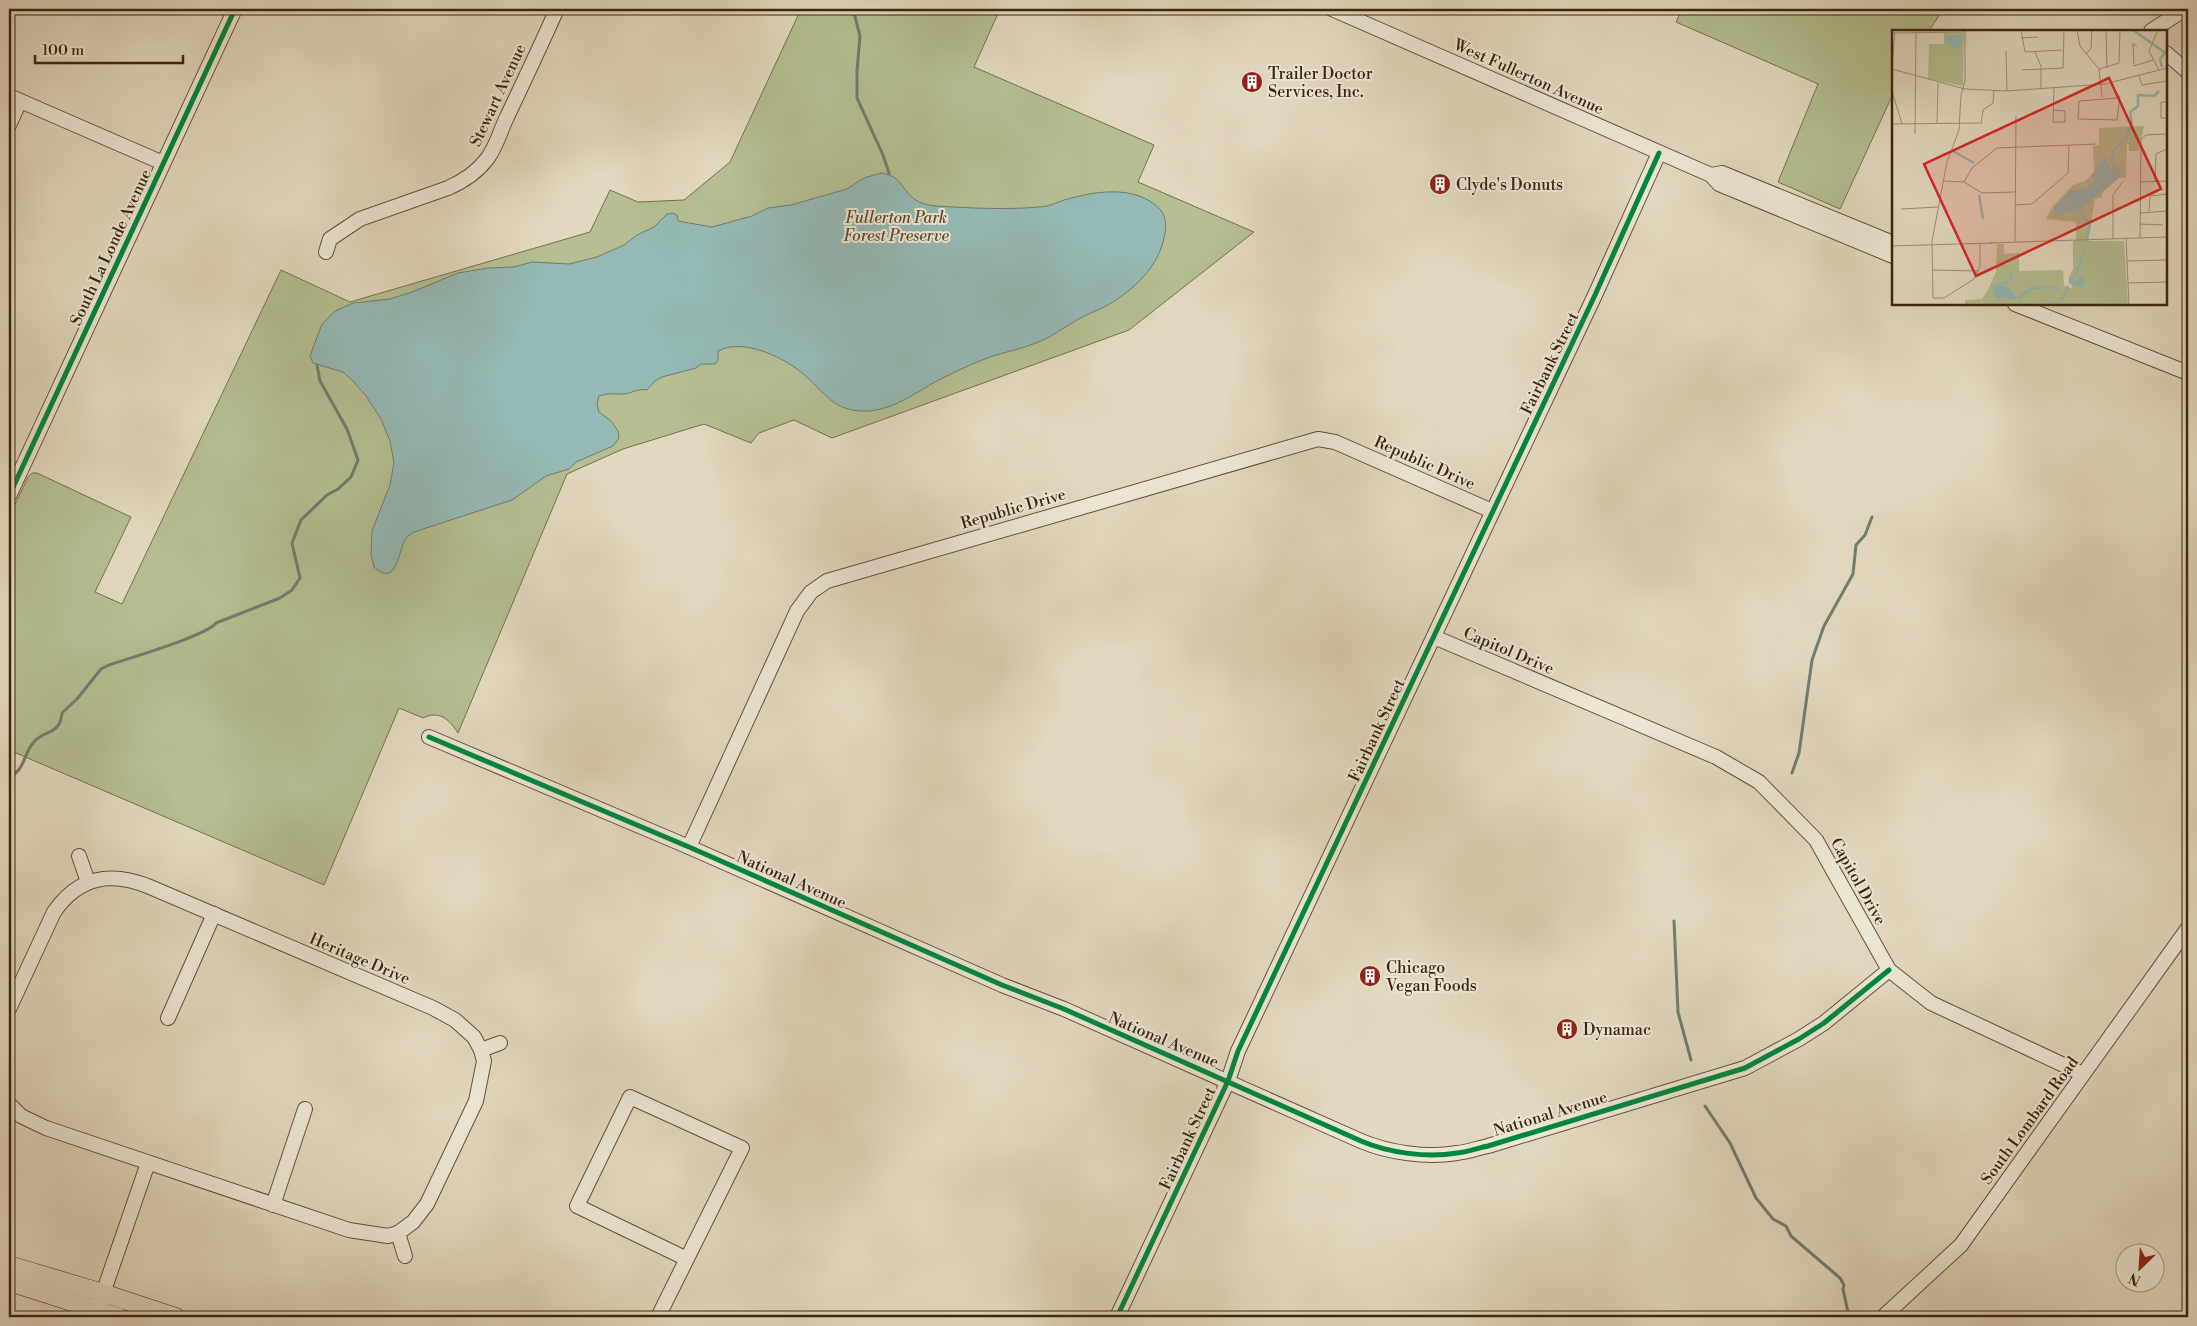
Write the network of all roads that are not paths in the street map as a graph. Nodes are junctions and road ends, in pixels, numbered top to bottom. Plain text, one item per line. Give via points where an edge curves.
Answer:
1 (235, 9) edge
2 (558, 9) edge
3 (1332, 9) edge
4 (2185, 9) edge
5 (2153, 30) edge
6 (2167, 54) edge
7 (2188, 72) edge
8 (14, 99) edge
9 (9, 125) edge
10 (1659, 153) junction
11 (163, 163) junction
12 (1711, 174) junction
13 (1892, 243) edge
14 (326, 252) dead end
15 (1892, 256) edge
16 (2019, 305) edge
17 (2188, 372) edge
18 (9, 496) edge
19 (1492, 511) junction
20 (1434, 637) junction
21 (429, 737) dead end
22 (689, 847) junction
23 (79, 856) dead end
24 (88, 882) junction
25 (214, 914) junction
26 (2188, 928) edge
27 (1889, 970) junction
28 (9, 1009) edge
29 (168, 1018) dead end
30 (500, 1043) dead end
31 (481, 1050) junction
32 (2083, 1074) junction
33 (1228, 1080) junction
34 (9, 1104) edge
35 (305, 1109) dead end
36 (148, 1163) junction
37 (273, 1205) junction
38 (398, 1233) junction
39 (405, 1256) dead end
40 (687, 1259) junction
41 (9, 1265) edge
42 (9, 1282) edge
43 (103, 1293) junction
44 (96, 1313) edge
45 (119, 1317) edge
46 (176, 1317) edge
47 (658, 1317) edge
48 (1117, 1317) edge
49 (1883, 1317) edge

1 - 11 street, South La Londe Avenue
2 - 14 street, Stewart Avenue via 497,142 474,173 448,188 360,219 330,239
3 - 10 street, West Fullerton Avenue
4 - 5 street
6 - 7 street
8 - 9 street
8 - 11 street
10 - 12 street, West Fullerton Avenue
10 - 19 street, Fairbank Street
11 - 18 street, South La Londe Avenue
12 - 13 street, West Fullerton Avenue via 1722,173
12 - 15 street, West Fullerton Avenue via 1719,184
16 - 17 street
19 - 20 street, Fairbank Street
19 - 22 street, Republic Drive via 1335,442 1318,440 827,580 811,592 797,611
20 - 27 street, Capitol Drive via 1716,757 1759,782 1816,840
20 - 33 street, Fairbank Street via 1238,1051
21 - 22 street, National Avenue
22 - 33 street, National Avenue
23 - 24 street
24 - 25 street, Heritage Drive via 103,878 136,881
24 - 28 street, Heritage Drive via 62,900 54,912
25 - 29 street
25 - 31 street, Heritage Drive via 433,1008 455,1020 474,1037
26 - 32 street, South Lombard Road
27 - 32 street, Capitol Drive via 1931,1003
27 - 33 street, National Avenue via 1816,1029 1745,1068 1457,1154 1411,1153 1368,1144
30 - 31 street
31 - 38 street via 484,1061 476,1101 427,1204 414,1222
32 - 49 street, South Lombard Road via 1961,1245
33 - 48 street, Fairbank Street
34 - 36 street via 21,1116 39,1126
35 - 37 street
36 - 37 street
36 - 43 street
37 - 38 street via 349,1230 388,1236
38 - 39 street
40 - 40 street via 742,1148 630,1097 578,1206
40 - 47 street
41 - 43 main road
42 - 44 main road
43 - 44 street
43 - 46 main road
44 - 45 main road

